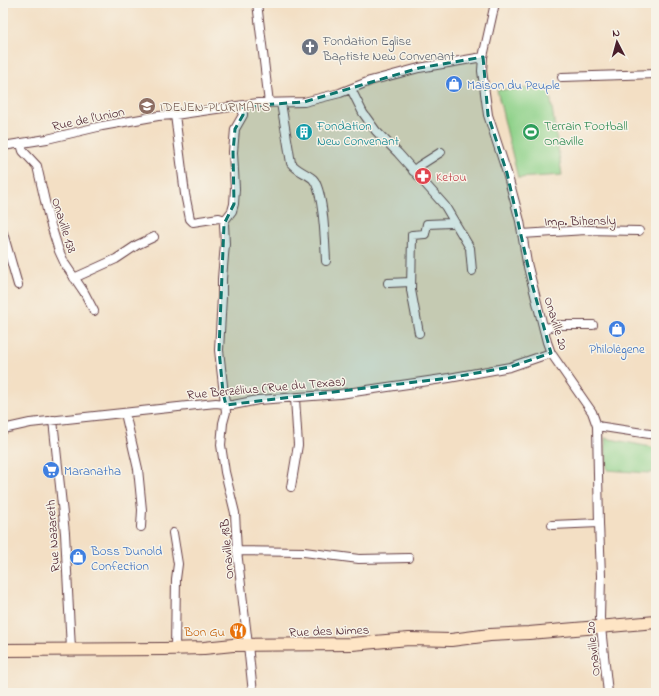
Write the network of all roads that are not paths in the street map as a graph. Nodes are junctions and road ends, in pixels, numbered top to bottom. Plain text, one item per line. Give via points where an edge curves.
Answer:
1 (257, 3) edge
2 (497, 3) edge
3 (651, 3) edge
4 (656, 4) edge
5 (483, 56) junction
6 (656, 74) edge
7 (562, 77) dead end
8 (351, 89) junction
9 (281, 102) junction
10 (269, 103) junction
11 (243, 106) junction
12 (175, 115) junction
13 (21, 144) junction
14 (3, 146) edge
15 (441, 152) dead end
16 (413, 171) junction
17 (225, 220) junction
18 (454, 222) junction
19 (639, 231) dead end
20 (3, 233) edge
21 (522, 234) junction
22 (154, 237) dead end
23 (326, 261) dead end
24 (472, 271) dead end
25 (74, 278) junction
26 (411, 282) junction
27 (388, 283) dead end
28 (18, 285) dead end
29 (94, 311) dead end
30 (593, 325) dead end
31 (545, 329) junction
32 (419, 333) dead end
33 (551, 353) junction
34 (295, 398) junction
35 (226, 405) junction
36 (125, 413) junction
37 (53, 420) junction
38 (597, 426) junction
39 (3, 430) edge
40 (656, 435) edge
41 (291, 487) dead end
42 (599, 522) junction
43 (552, 525) dead end
44 (141, 527) dead end
45 (174, 533) dead end
46 (237, 551) junction
47 (409, 558) dead end
48 (656, 622) edge
49 (601, 626) junction
50 (248, 645) junction
51 (71, 649) junction
52 (175, 649) junction
53 (3, 650) edge
54 (253, 693) edge
55 (608, 693) edge

1 - 10 street
2 - 5 street, Onaville 20
3 - 4 street
5 - 8 street, Rue de l'Union via 419,68 370,81
5 - 21 street, Onaville 20 via 482,71 488,115 508,173
6 - 7 street
8 - 9 street, Rue de l'Union via 304,102
8 - 16 street via 369,122
9 - 10 street, Rue de l'Union
9 - 23 street via 291,163 295,169 313,180 322,206
10 - 11 street, Rue de l'Union
11 - 12 street, Rue de l'Union
11 - 17 street via 243,115 235,129 234,204
12 - 13 street, Rue de l'Union via 102,126
12 - 17 street via 190,219 193,222 219,218
13 - 14 street, Rue de l'Union
13 - 25 street, Onaville 138 via 23,151 37,166 48,219 65,264
15 - 16 street
16 - 18 street via 445,206
17 - 35 street, Onaville 18B via 219,350
18 - 24 street via 470,248
18 - 26 street via 427,224 425,234 412,235
19 - 21 street, Imp. Bihensly via 586,230
20 - 28 street
21 - 31 street, Onaville 20 via 528,270
22 - 25 street via 116,259
25 - 29 street, Onaville 138
26 - 27 street
26 - 32 street
30 - 31 street via 555,325
31 - 33 street, Onaville 20
33 - 34 street, Rue Berzélius (Rue du Texas) via 510,367 449,378
33 - 38 street, Onaville 20 via 592,412
34 - 35 street, Rue Berzélius (Rue du Texas)
34 - 41 street via 298,444
35 - 36 street, Rue Berzélius (Rue du Texas) via 216,403
35 - 46 street, Onaville 18B via 221,445 235,513
36 - 37 street, Rue Berzélius (Rue du Texas)
36 - 44 street via 138,469
37 - 39 street, Rue Berzélius (Rue du Texas)
37 - 51 street, Rue Nazareth via 65,532
38 - 40 street
38 - 42 street, Onaville 20
42 - 43 street
42 - 49 street, Onaville 20
45 - 52 street via 178,564
46 - 47 street via 298,551 360,559
46 - 50 street, Onaville 18B
48 - 49 street, Rue des Nimes
49 - 50 street, Rue des Nimes via 451,640 330,645
49 - 55 street, Onaville 20
50 - 52 street, Rue des Nimes
50 - 54 street, Onaville 18B
51 - 52 street, Rue des Nimes
51 - 53 street, Rue des Nimes

